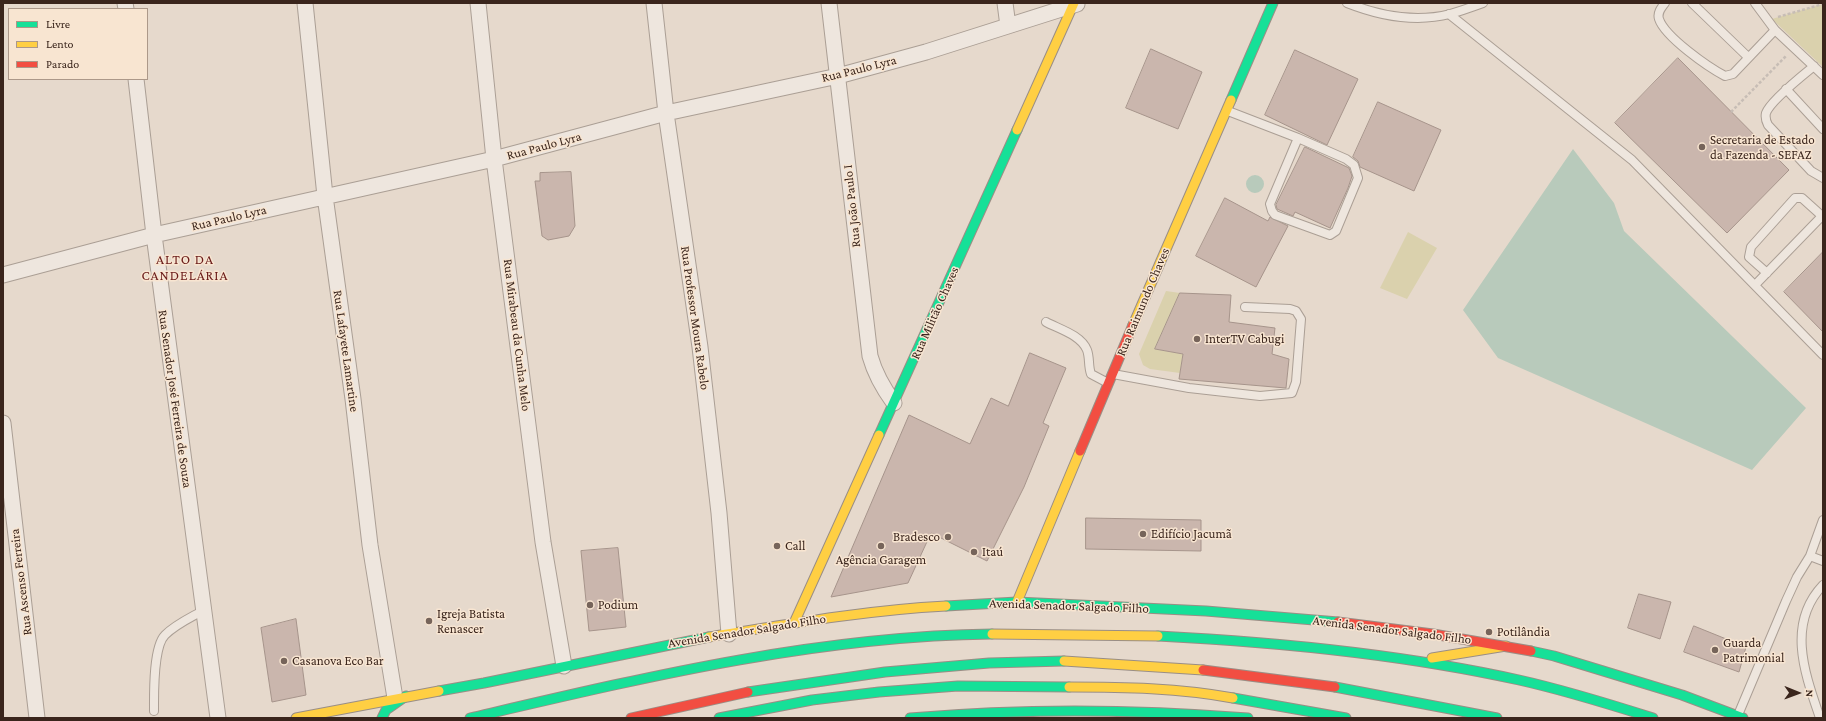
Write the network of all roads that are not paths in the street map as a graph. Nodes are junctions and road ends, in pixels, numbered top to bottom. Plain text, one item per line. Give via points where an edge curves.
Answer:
1 (305, 3) edge
2 (478, 3) edge
3 (654, 3) edge
4 (829, 3) edge
5 (1005, 3) edge
6 (1347, 3) edge
7 (1483, 3) edge
8 (1666, 3) edge
9 (1692, 3) edge
10 (1755, 3) edge
11 (1077, 4) edge
12 (1273, 5) edge
13 (1449, 14) junction
14 (1008, 26) junction
15 (1775, 30) junction
16 (1748, 57) junction
17 (1814, 66) junction
18 (1823, 75) edge
19 (838, 76) junction
20 (136, 80) edge
21 (1786, 89) junction
22 (1226, 110) junction
23 (666, 112) junction
24 (1823, 129) edge
25 (1298, 138) junction
26 (494, 159) junction
27 (1823, 178) edge
28 (325, 196) junction
29 (1823, 215) edge
30 (154, 235) junction
31 (1766, 273) junction
32 (3, 274) edge
33 (1755, 285) junction
34 (1245, 307) dead end
35 (1046, 322) dead end
36 (1823, 355) edge
37 (1112, 374) junction
38 (1108, 383) junction
39 (894, 403) junction
40 (3, 422) edge
41 (1823, 520) edge
42 (1810, 556) junction
43 (1823, 561) edge
44 (1823, 585) edge
45 (1017, 602) junction
46 (204, 610) junction
47 (794, 623) junction
48 (729, 634) junction
49 (1506, 646) junction
50 (1418, 661) junction
51 (564, 666) junction
52 (400, 697) junction
53 (154, 711) dead end
54 (1094, 714) edge
55 (1741, 717) edge
56 (37, 718) edge
57 (218, 718) edge
58 (296, 718) edge
59 (382, 718) edge
60 (470, 718) edge
61 (631, 718) edge
62 (719, 718) edge
63 (910, 718) edge
64 (1248, 718) edge
65 (1346, 718) edge
66 (1497, 718) edge
67 (1653, 718) edge
68 (1820, 718) edge

1 - 28 street, Rua Lafayete Lamartine
2 - 26 street, Rua Mirabeau da Cunha Melo
3 - 23 street, Rua Professor Moura Rabelo
4 - 19 street, Rua João Paulo I
5 - 14 street
6 - 13 lane via 1378,14 1408,18
7 - 13 lane
8 - 16 lane via 1658,13 1659,20 1672,36 1700,61 1725,76 1733,74
9 - 16 lane
10 - 15 lane
11 - 14 street, Rua Paulo Lyra
11 - 39 main road, Rua Militão Chaves
12 - 22 main road, Rua Raimundo Chaves
13 - 33 lane via 1632,160
14 - 19 street, Rua Paulo Lyra
15 - 16 lane
15 - 17 lane
17 - 18 lane
17 - 21 lane
19 - 23 street, Rua Paulo Lyra
19 - 39 street, Rua João Paulo I via 870,356 881,384
20 - 30 street, Rua Senador José Ferreira de Souza
21 - 24 lane
21 - 27 lane via 1766,113 1768,125 1811,171
22 - 25 lane
22 - 37 main road, Rua Raimundo Chaves
23 - 26 street, Rua Paulo Lyra
23 - 48 street, Rua Professor Moura Rabelo via 700,347 719,514
25 - 25 lane via 1354,165 1358,178 1336,232 1330,235 1275,215 1272,211 1270,204
26 - 28 street, Rua Paulo Lyra
26 - 51 street, Rua Mirabeau da Cunha Melo via 543,542
28 - 30 street, Rua Paulo Lyra
28 - 52 street, Rua Lafayete Lamartine via 370,545
29 - 31 lane
29 - 31 lane via 1802,198 1795,198 1751,247 1749,257
30 - 32 street, Rua Paulo Lyra
30 - 46 street, Rua Senador José Ferreira de Souza
31 - 33 lane
33 - 36 lane
34 - 37 lane via 1290,309 1299,314 1301,319 1296,382 1292,393 1253,395 1189,388
35 - 38 lane via 1082,342 1087,349 1091,374
37 - 38 main road, Rua Raimundo Chaves
38 - 45 main road, Rua Raimundo Chaves
39 - 47 main road, Rua Militão Chaves
40 - 56 street, Rua Ascenso Ferreira
41 - 42 lane
42 - 43 lane
42 - 55 lane via 1786,601
44 - 68 lane via 1807,610 1801,636 1803,662
45 - 47 main road, Avenida Senador Salgado Filho via 919,607
45 - 49 main road, Avenida Senador Salgado Filho via 1206,611 1349,623
46 - 53 lane via 181,622 163,636 155,662
46 - 57 street, Rua Senador José Ferreira de Souza
47 - 48 main road, Avenida Senador Salgado Filho
48 - 51 main road, Avenida Senador Salgado Filho
49 - 50 main road
49 - 55 main road, Avenida Senador Salgado Filho via 1554,656 1618,675
50 - 60 main road, Avenida Senador Salgado Filho via 1227,640 1142,635 1002,633 916,637 841,644 751,657 642,678
50 - 67 main road, Avenida Senador Salgado Filho via 1519,680
51 - 52 main road, Avenida Senador Salgado Filho
52 - 58 main road, Avenida Senador Salgado Filho
52 - 59 main road via 386,710
54 - 63 main road via 950,714
54 - 64 main road via 1158,712
61 - 66 main road via 811,682 944,666 1041,661 1208,669 1324,685
62 - 65 main road via 812,700 958,686 1132,687 1205,693

